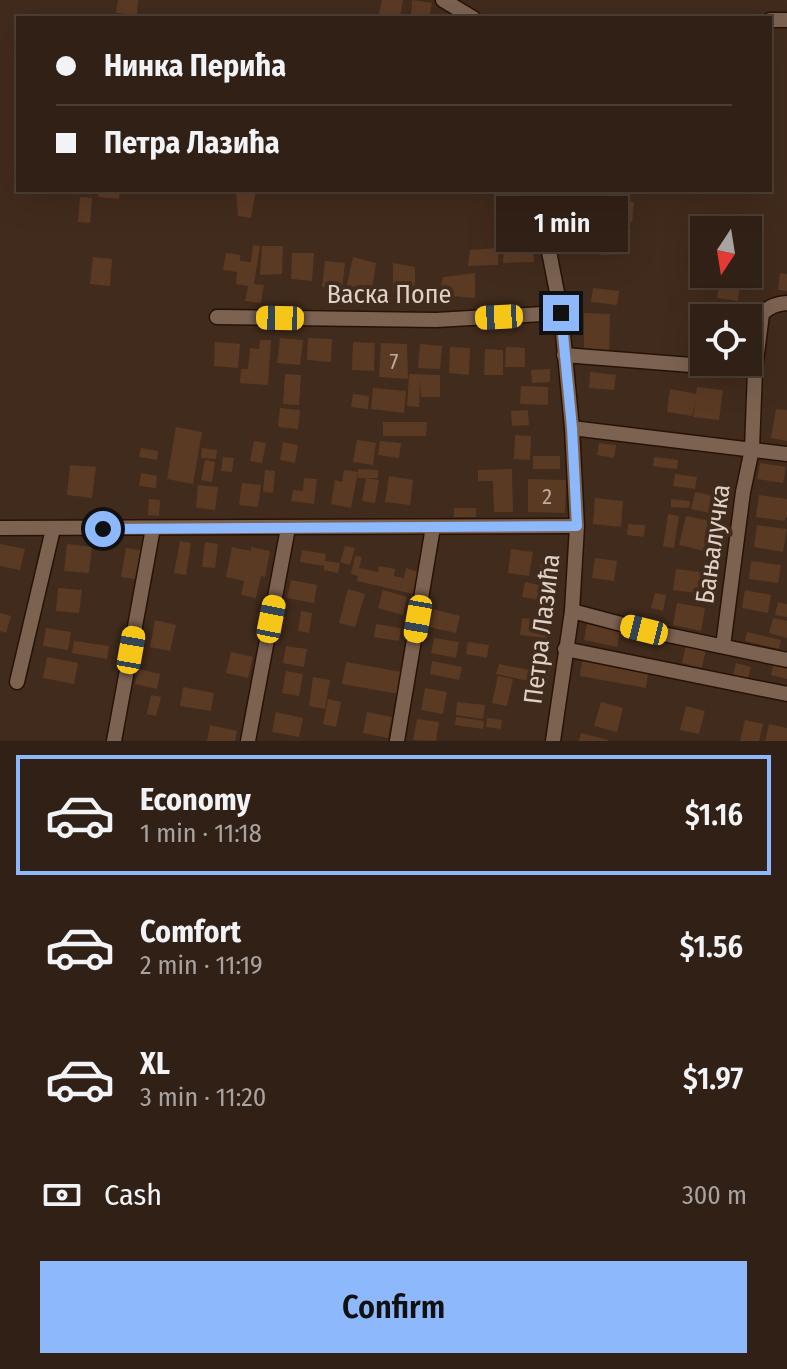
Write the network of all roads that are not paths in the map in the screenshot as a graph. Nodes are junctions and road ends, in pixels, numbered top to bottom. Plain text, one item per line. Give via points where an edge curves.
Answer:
1 (443, 0) edge
2 (470, 16) edge
3 (537, 192) edge
4 (787, 303) edge
5 (561, 313) junction
6 (762, 314) edge
7 (217, 317) dead end
8 (564, 355) junction
9 (690, 365) edge
10 (755, 376) edge
11 (572, 428) junction
12 (752, 449) junction
13 (787, 454) edge
14 (577, 526) junction
15 (433, 527) junction
16 (0, 528) edge
17 (153, 528) junction
18 (288, 528) junction
19 (53, 529) junction
20 (572, 611) junction
21 (723, 646) junction
22 (565, 649) junction
23 (787, 660) edge
24 (17, 682) dead end
25 (787, 694) edge
26 (114, 741) edge
27 (248, 741) edge
28 (397, 741) edge
29 (553, 741) edge

1 - 2 street
3 - 5 street, Петра Лазића
4 - 6 street, Бањалучка
5 - 7 street, Васка Попе via 436,320
5 - 8 street, Петра Лазића
8 - 9 street
8 - 11 street, Петра Лазића
10 - 12 street, Бањалучка
11 - 12 street
11 - 14 street, Петра Лазића
12 - 13 street
12 - 21 street, Бањалучка
14 - 15 street
14 - 20 street, Петра Лазића
15 - 18 street
15 - 28 street
16 - 19 street
17 - 18 street
17 - 19 street
17 - 26 street
18 - 27 street
19 - 24 street
20 - 21 street
20 - 22 street, Петра Лазића
21 - 23 street
22 - 25 street
22 - 29 street, Петра Лазића

